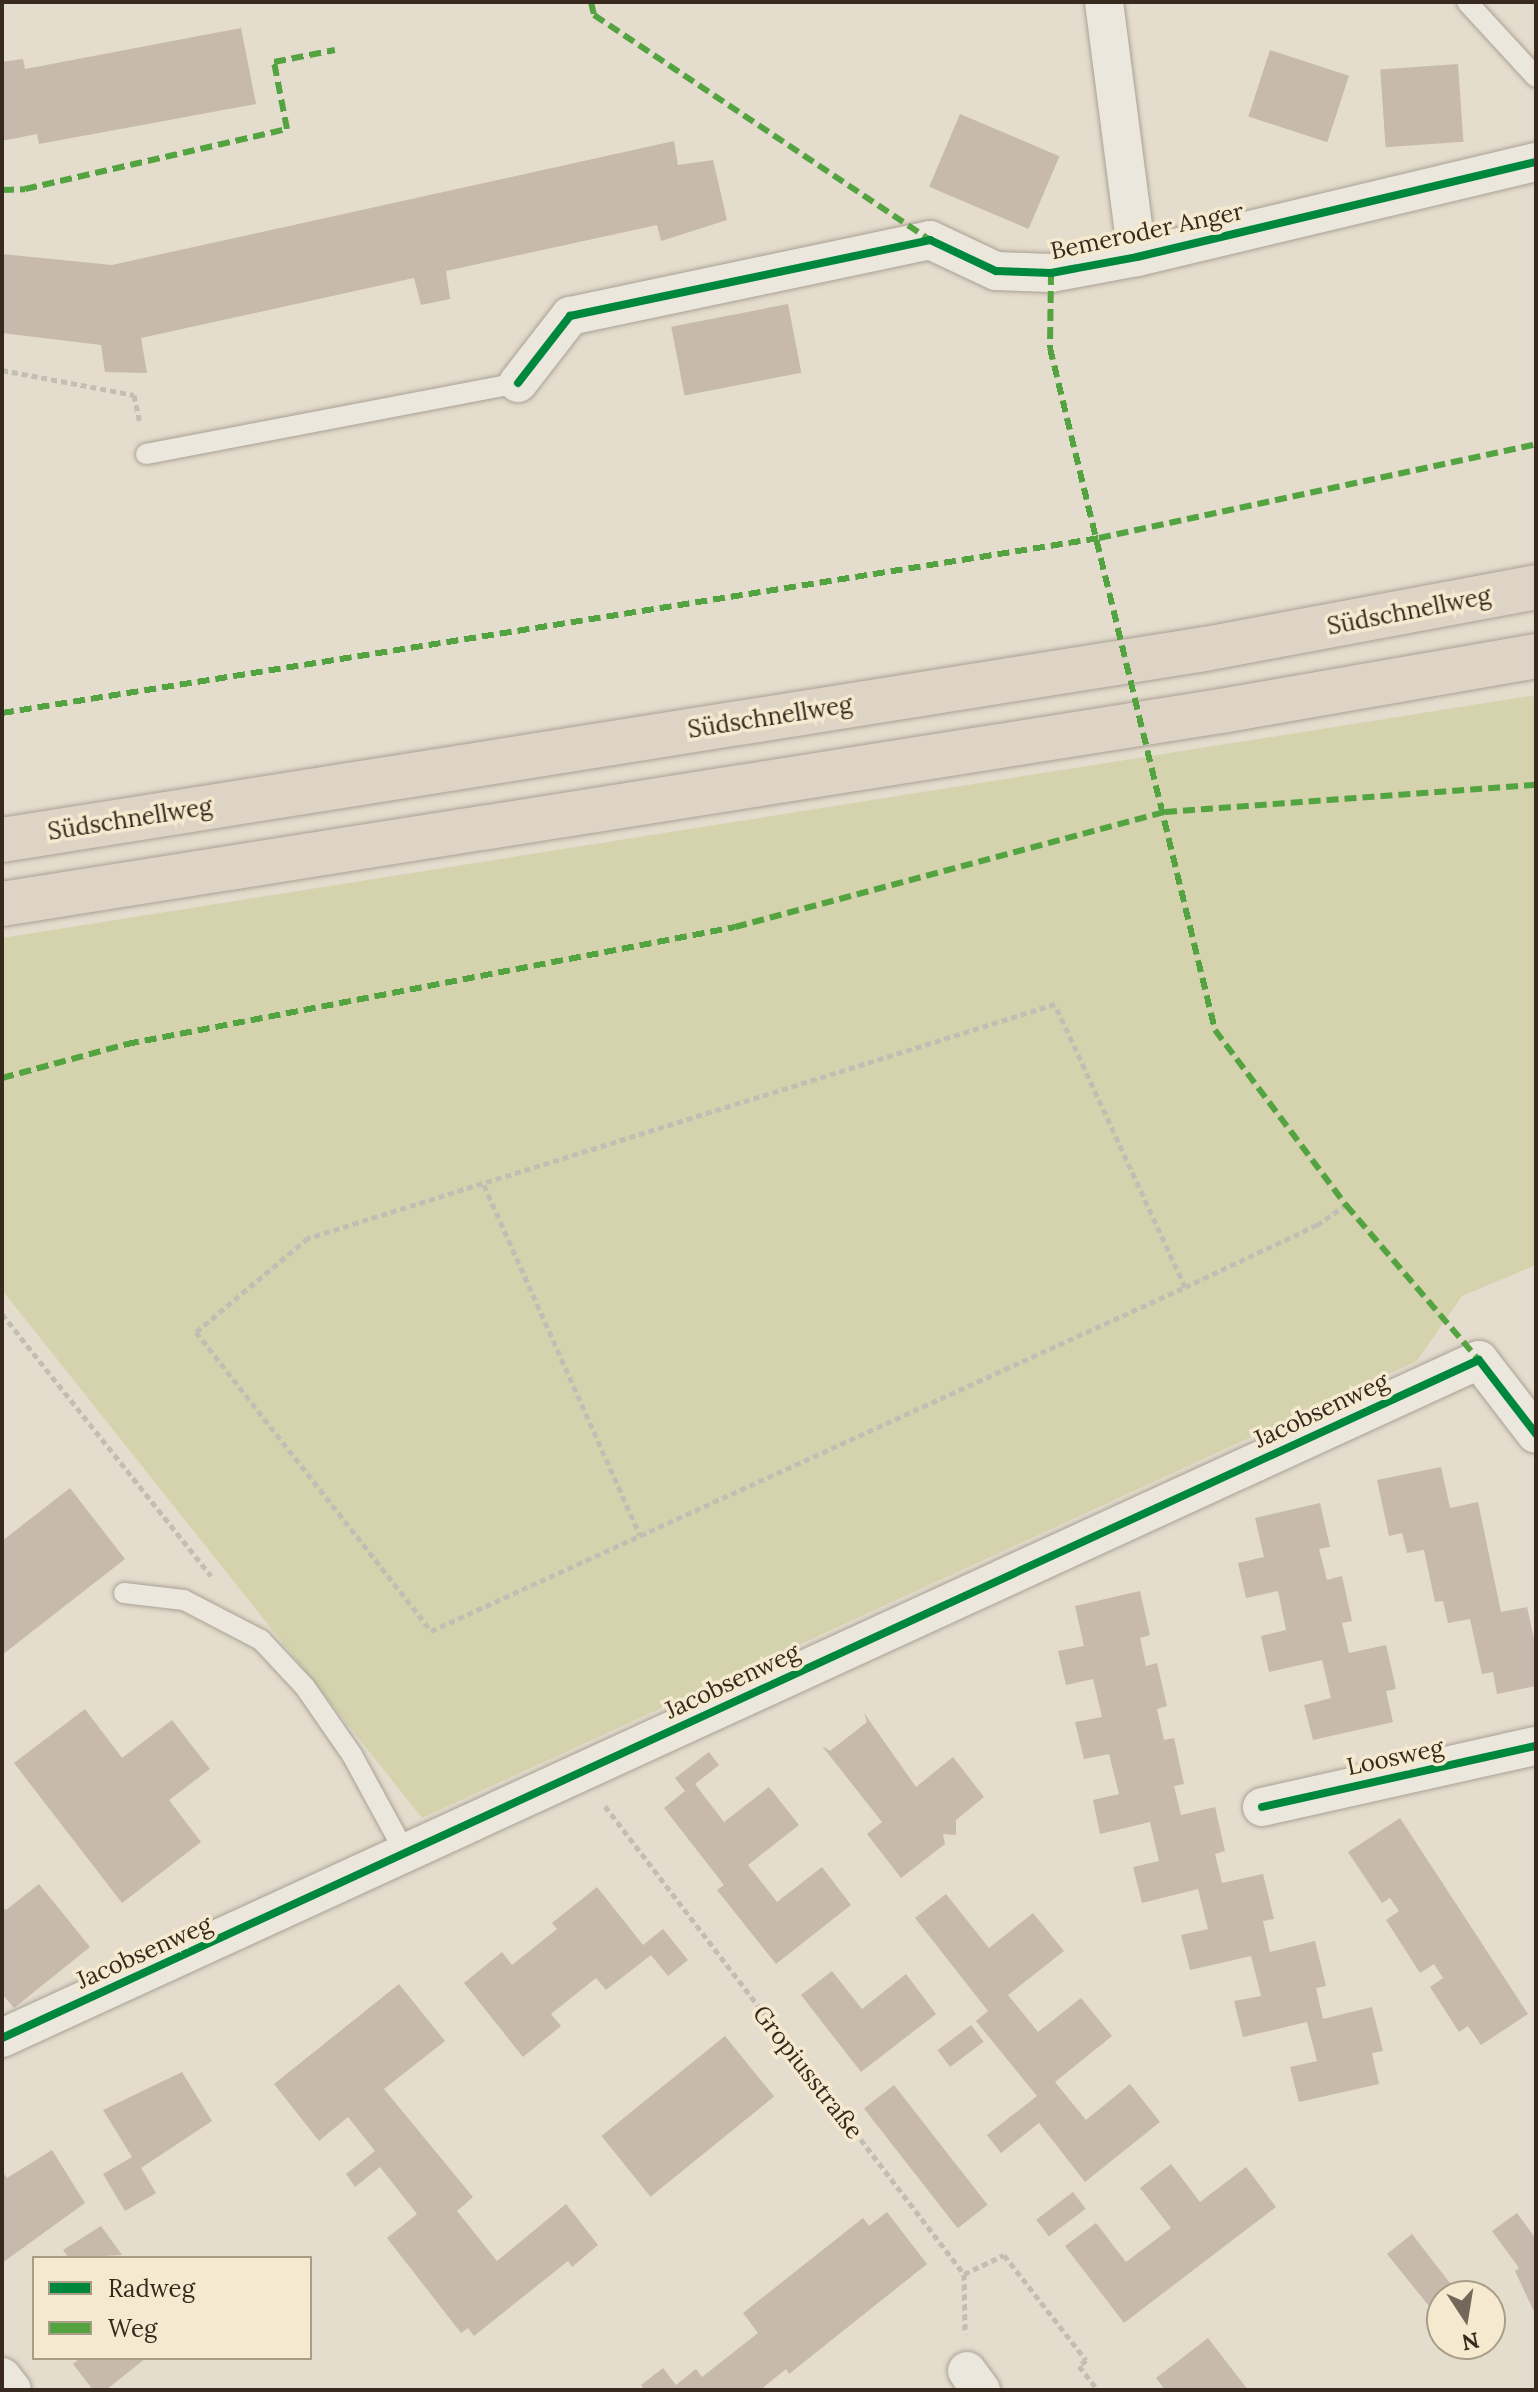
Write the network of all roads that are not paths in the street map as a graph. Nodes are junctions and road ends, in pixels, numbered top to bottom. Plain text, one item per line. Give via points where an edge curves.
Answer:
1 (1104, 2) edge
2 (1467, 2) edge
3 (1536, 77) edge
4 (1536, 162) edge
5 (1137, 257) junction
6 (518, 383) joint
7 (146, 454) road end
8 (1536, 587) edge
9 (1536, 656) edge
10 (2, 840) edge
11 (2, 904) edge
12 (1536, 1434) edge
13 (124, 1593) dead end
14 (1536, 1746) edge
15 (1262, 1807) dead end
16 (406, 1854) junction
17 (2, 2038) edge
18 (2, 2377) edge
19 (12, 2390) edge

1 - 5 street
2 - 3 lane
4 - 5 street, Bemeroder Anger
5 - 6 street, Bemeroder Anger via 1051,273 996,271 930,240 915,243 570,316
6 - 7 lane
8 - 10 highway, Südschnellweg via 1205,649
9 - 11 highway via 1221,711
12 - 16 street, Jacobsenweg via 1479,1360
13 - 16 lane via 184,1600 261,1640 305,1687 352,1755
14 - 15 street, Loosweg
16 - 17 street, Jacobsenweg
18 - 19 street

